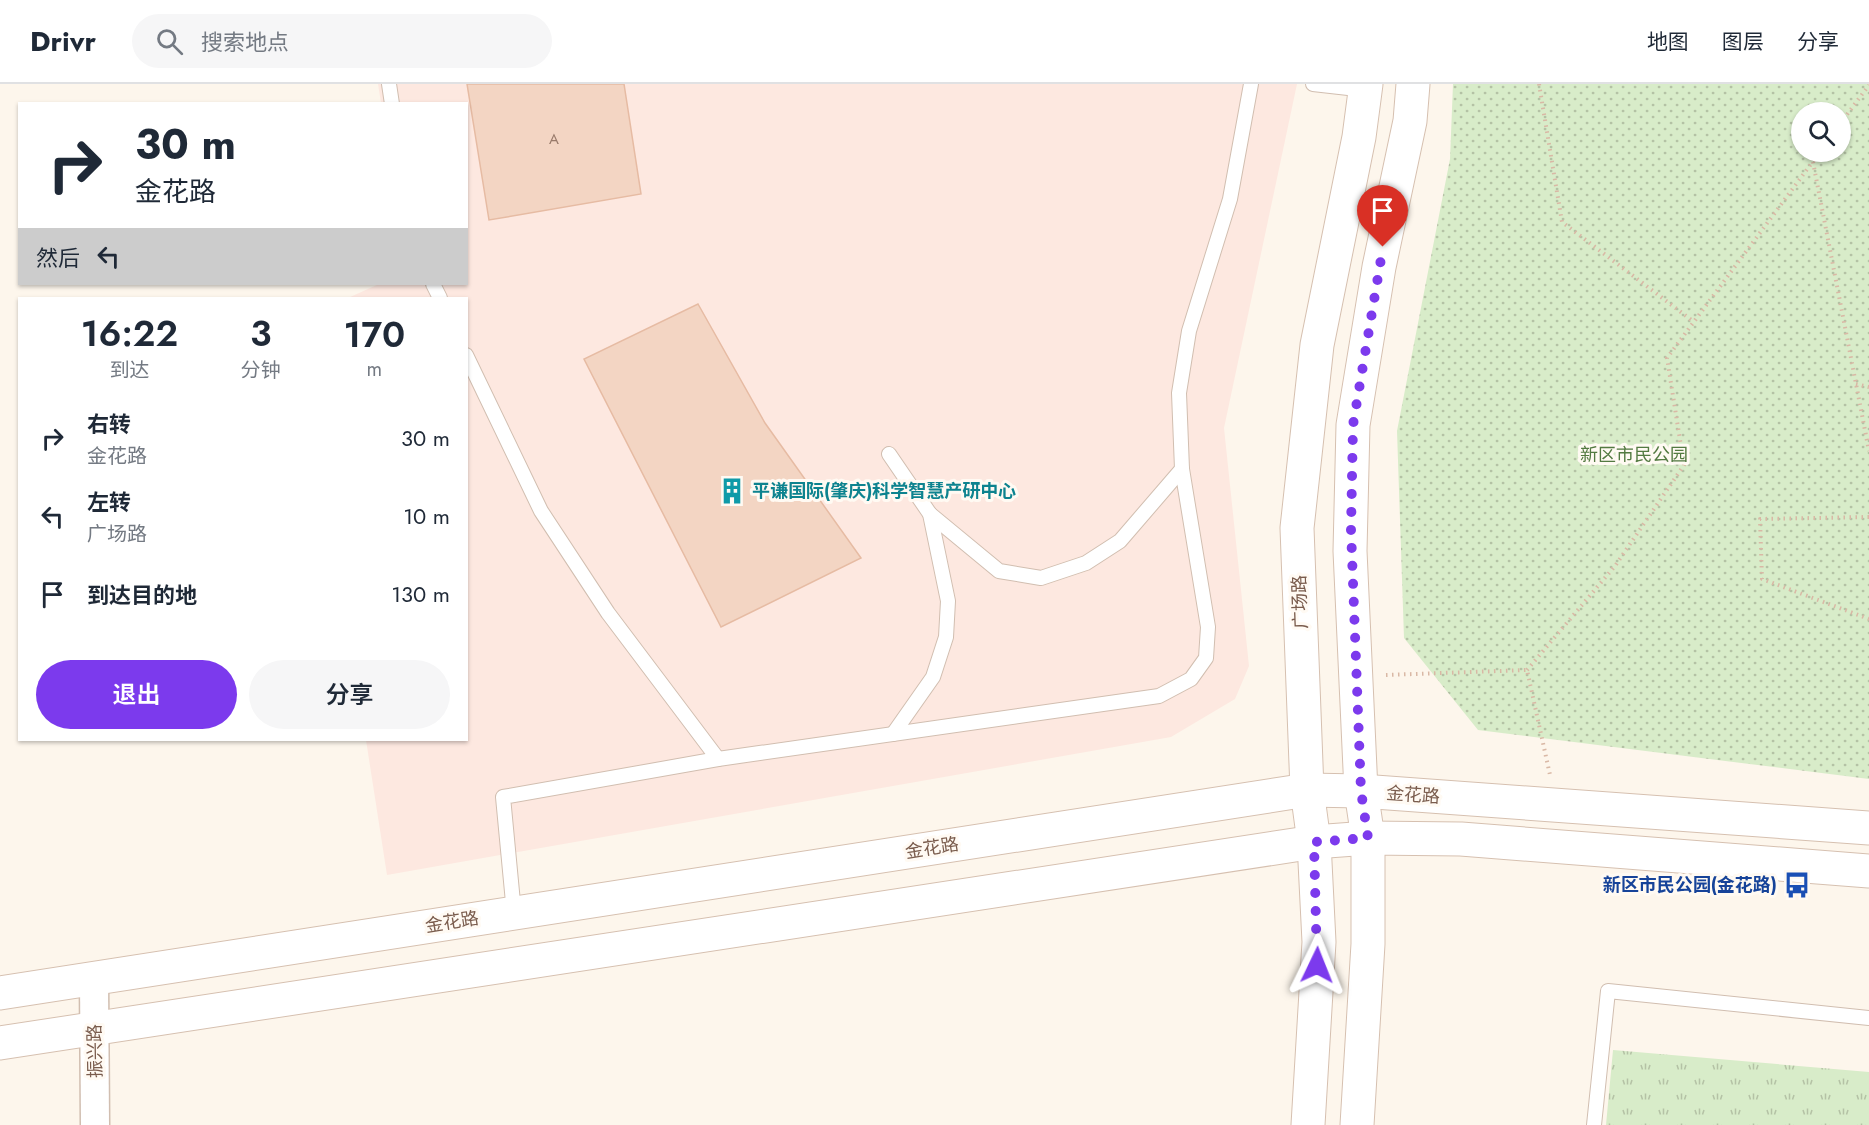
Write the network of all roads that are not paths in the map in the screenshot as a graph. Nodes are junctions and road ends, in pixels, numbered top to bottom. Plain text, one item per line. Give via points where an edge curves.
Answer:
1 (388, 84) edge
2 (1251, 84) edge
3 (1313, 84) edge
4 (1413, 84) edge
5 (1366, 87) edge
6 (392, 102) edge
7 (468, 359) edge
8 (889, 454) dead end
9 (1182, 469) junction
10 (930, 514) junction
11 (893, 734) junction
12 (718, 759) junction
13 (1307, 790) junction
14 (1361, 791) junction
15 (1869, 828) edge
16 (1368, 838) junction
17 (1314, 842) junction
18 (1869, 871) edge
19 (514, 913) junction
20 (94, 978) junction
21 (0, 993) edge
22 (1869, 1018) edge
23 (94, 1028) junction
24 (0, 1043) edge
25 (95, 1125) edge
26 (1308, 1125) edge
27 (1357, 1125) edge
28 (1594, 1125) edge

1 - 6 lane
2 - 9 lane via 1230,199 1189,331 1179,393
3 - 5 lane
4 - 14 street via 1410,122 1379,267 1353,425 1350,551
5 - 13 street, 广场路 via 1317,345 1297,528
7 - 12 lane via 541,511 608,613
8 - 10 lane
9 - 10 lane via 1120,542 1086,563 1041,578 999,571
9 - 11 lane via 1208,627 1206,658 1191,679 1159,696
10 - 11 lane via 948,601 946,637 933,677
11 - 12 lane
12 - 19 lane via 503,797
13 - 14 street, 金花路
13 - 17 street, 广场路
13 - 19 street, 金花路
14 - 15 street, 金花路
14 - 16 street
16 - 17 street
16 - 18 street via 1461,839
16 - 27 street via 1368,945
17 - 23 street
17 - 26 street, 广场路 via 1319,942
19 - 20 street, 金花路
20 - 21 street, 金花路
20 - 23 street, 振兴路
22 - 28 lane via 1608,991
23 - 24 street
23 - 25 street, 振兴路

